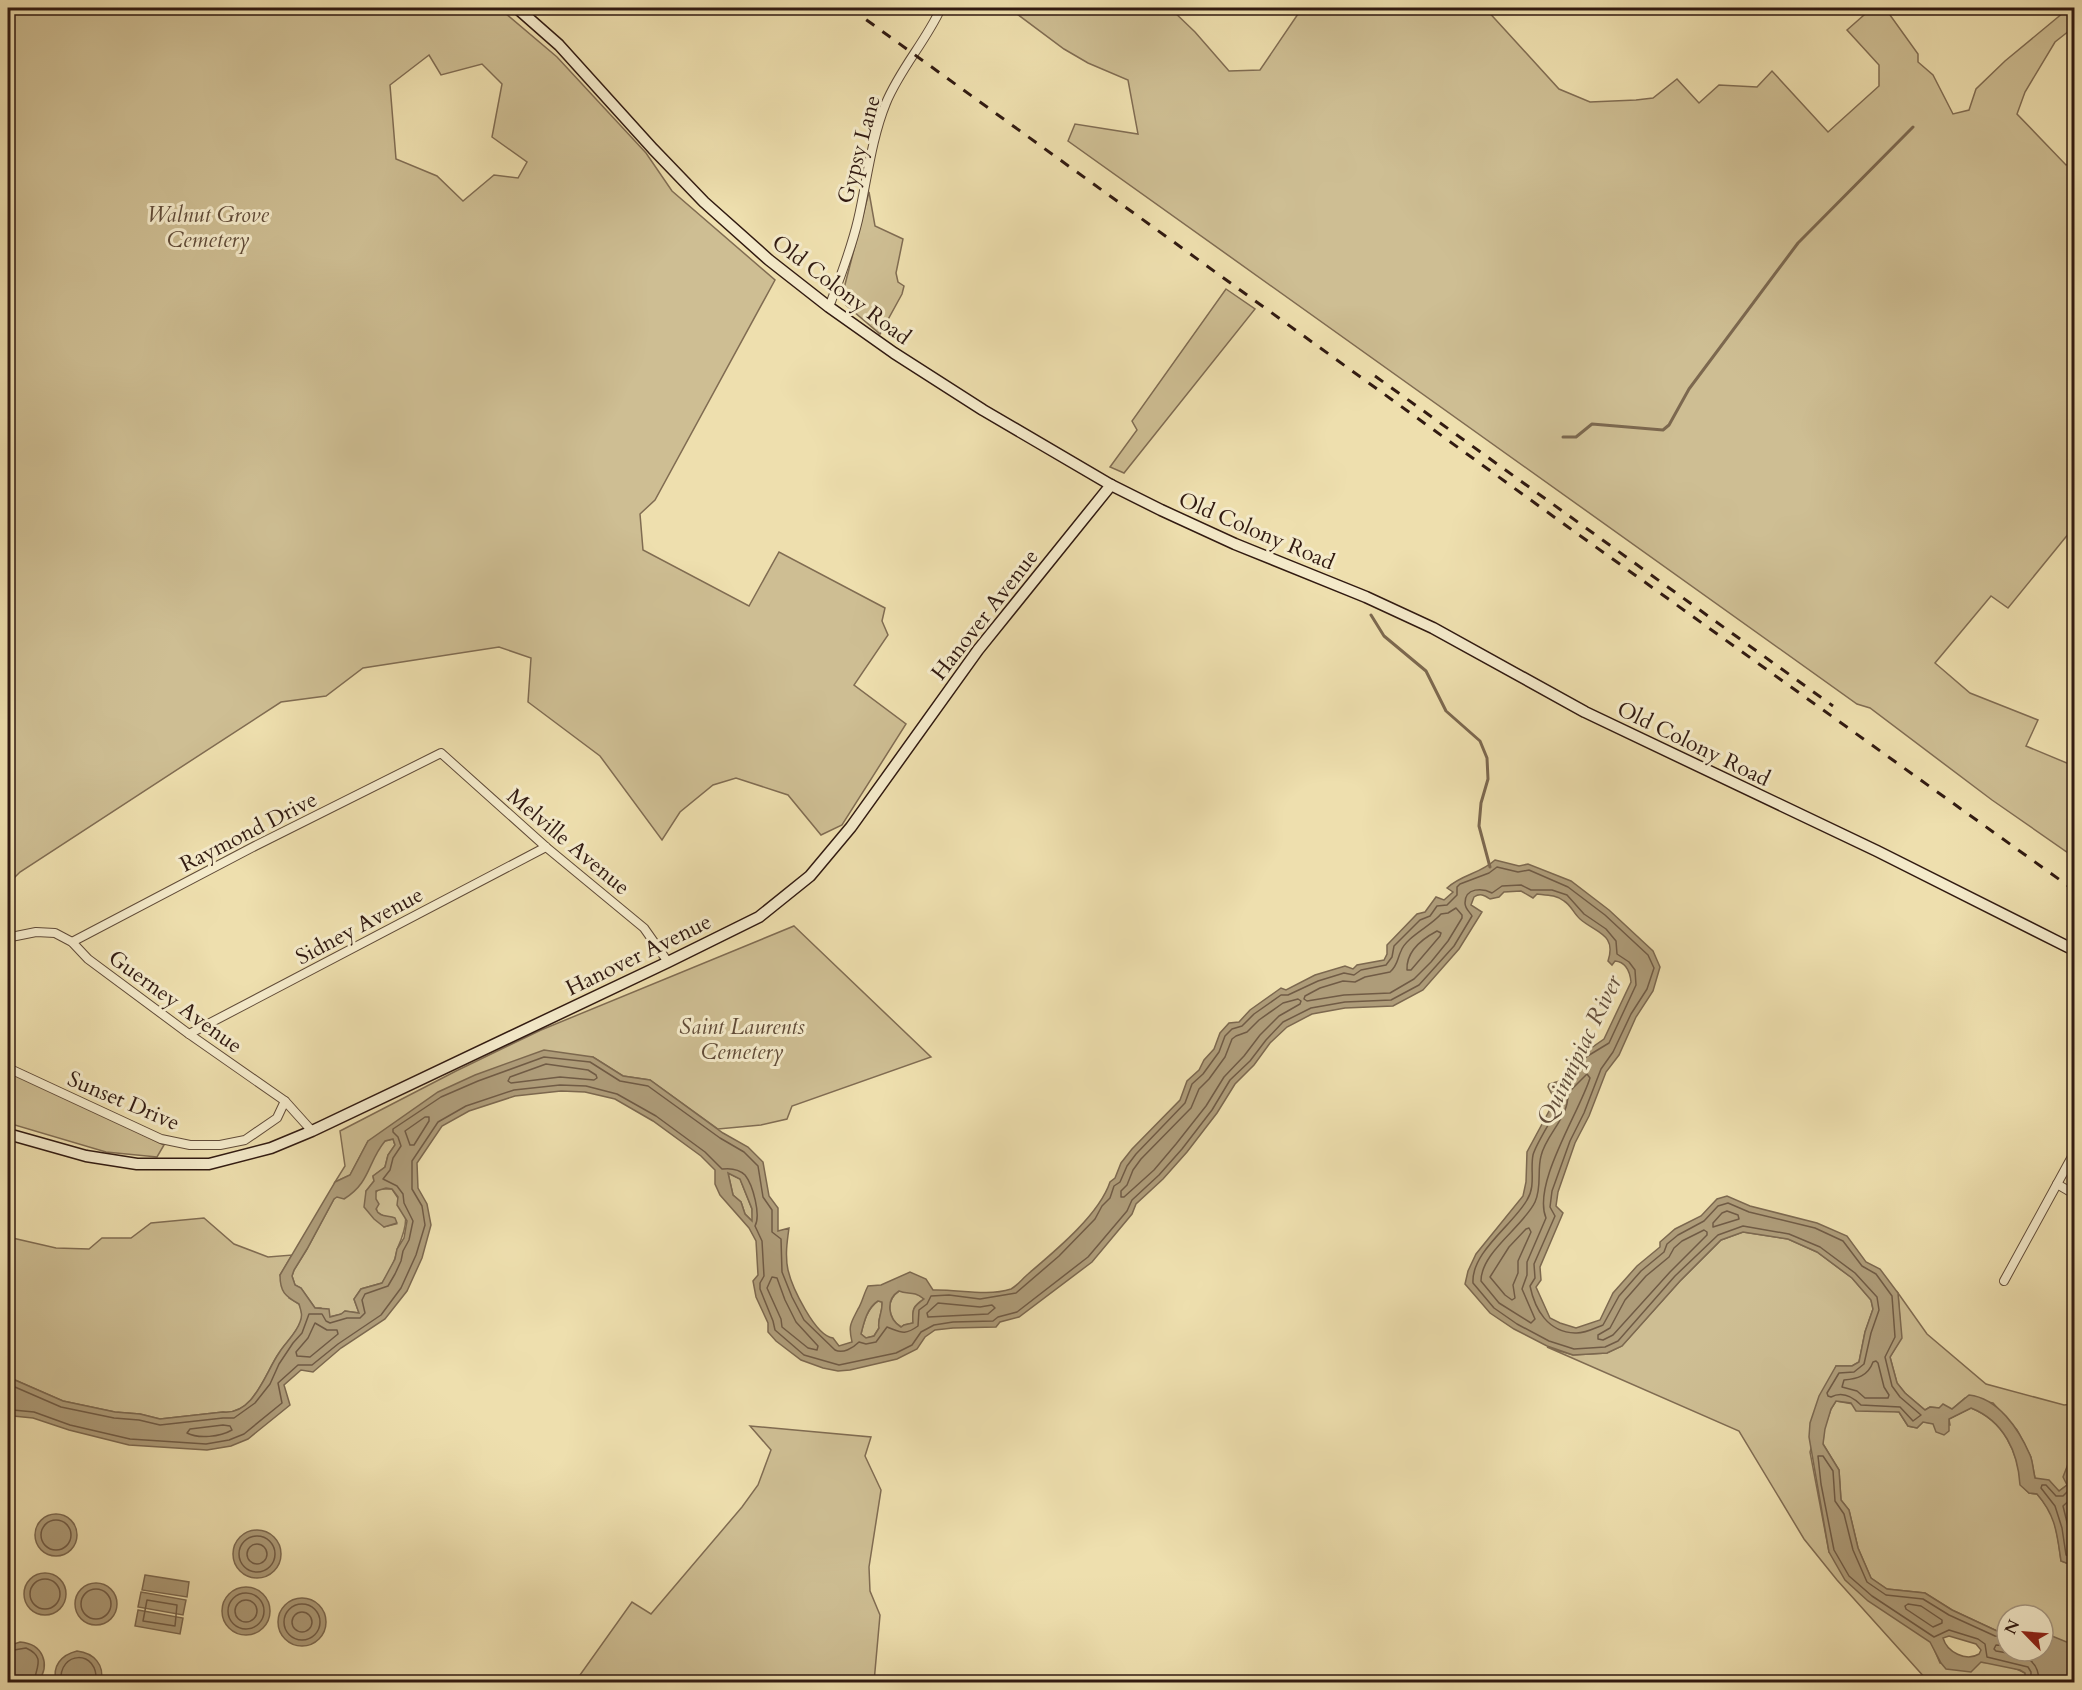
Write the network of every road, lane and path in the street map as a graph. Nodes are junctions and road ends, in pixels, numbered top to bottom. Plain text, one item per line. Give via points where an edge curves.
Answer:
1 (517, 8) edge
2 (941, 8) edge
3 (829, 307) junction
4 (1111, 485) junction
5 (441, 753) joint
6 (546, 847) junction
7 (8, 941) edge
8 (72, 942) junction
9 (2074, 950) edge
10 (668, 962) junction
11 (189, 1034) junction
12 (8, 1068) edge
13 (285, 1101) junction
14 (312, 1131) junction
15 (8, 1134) edge
16 (2074, 1152) edge
17 (2057, 1184) junction
18 (2074, 1194) edge
19 (2004, 1281) dead end

1 - 3 main road, Old Colony Road via 559,45 704,202
2 - 3 street, Gypsy Lane via 886,103 850,249
3 - 4 main road, Old Colony Road via 934,379
4 - 9 main road, Old Colony Road via 1235,544 1433,628 1585,712
4 - 10 main road, Hanover Avenue via 978,650 852,827 810,876 759,917
5 - 6 street, Melville Avenue
5 - 8 street, Raymond Drive
6 - 10 street, Melville Avenue via 644,928
6 - 11 street, Sidney Avenue
7 - 8 street, Guerney Avenue via 36,932 55,933
8 - 11 street, Guerney Avenue via 88,959
10 - 14 main road, Hanover Avenue
11 - 13 street, Guerney Avenue
12 - 13 street, Sunset Drive via 161,1139 190,1145 245,1140 277,1118
13 - 14 street, Guerney Avenue
14 - 15 main road, Hanover Avenue via 271,1148 209,1164 137,1164 86,1156
16 - 17 street
17 - 18 street
17 - 19 street

